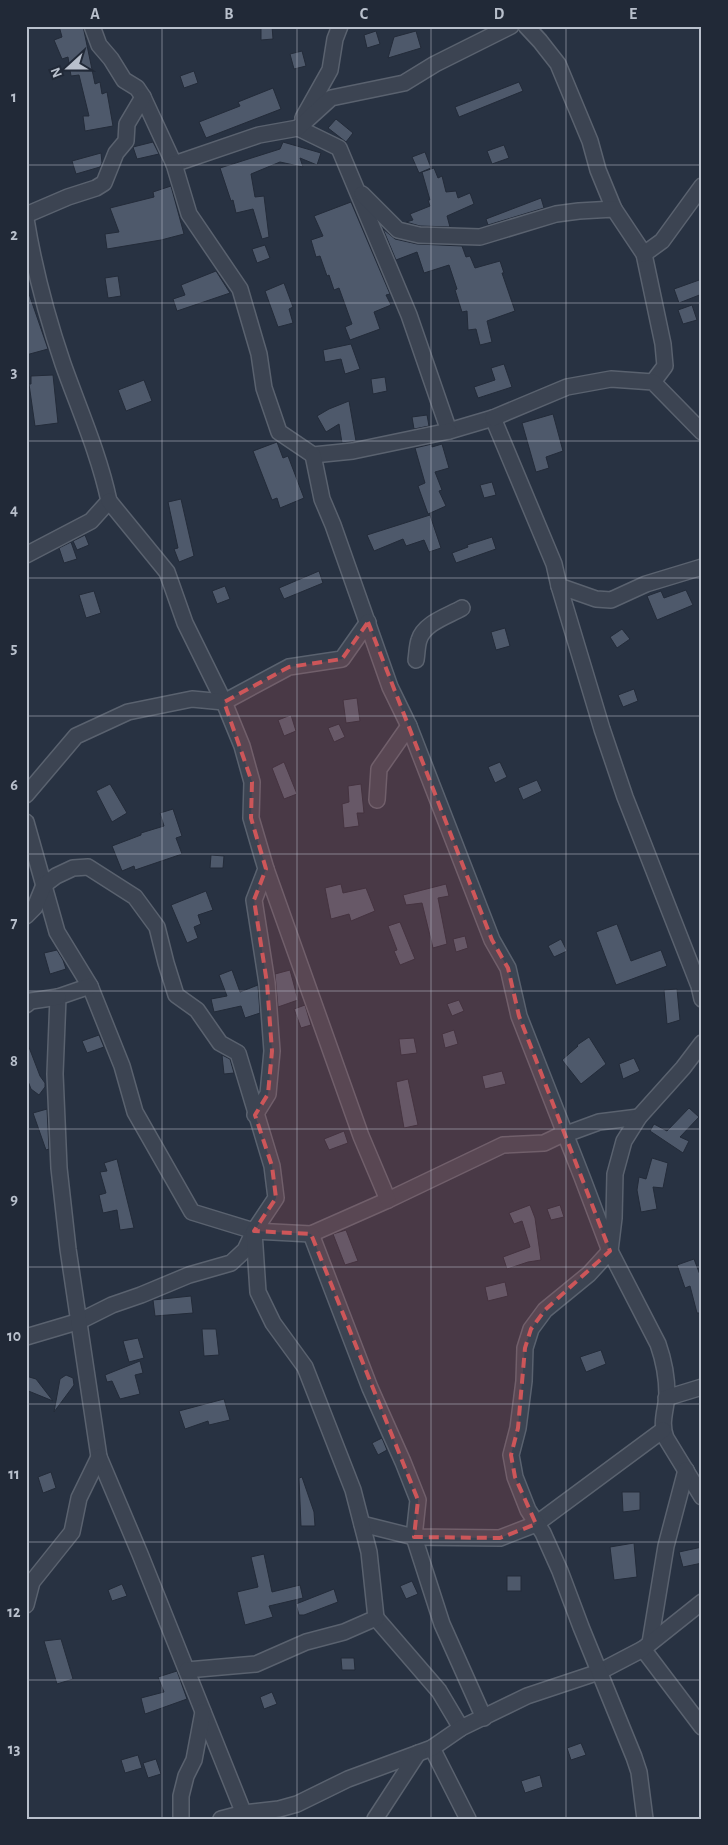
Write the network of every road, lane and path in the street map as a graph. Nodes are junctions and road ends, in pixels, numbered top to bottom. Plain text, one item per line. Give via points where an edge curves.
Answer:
1 (92, 26) edge
2 (340, 26) edge
3 (511, 26) edge
4 (526, 26) edge
5 (142, 97) junction
6 (298, 128) junction
7 (174, 164) junction
8 (702, 186) edge
9 (357, 190) junction
10 (614, 209) junction
11 (26, 215) edge
12 (26, 219) edge
13 (644, 254) junction
14 (653, 382) junction
15 (493, 418) junction
16 (449, 431) junction
17 (702, 432) edge
18 (313, 455) junction
19 (109, 501) junction
20 (26, 555) edge
21 (702, 567) edge
22 (559, 586) junction
23 (462, 608) dead end
24 (368, 622) junction
25 (416, 660) dead end
26 (224, 702) junction
27 (409, 726) junction
28 (26, 795) edge
29 (377, 800) dead end
30 (26, 822) edge
31 (266, 869) junction
32 (44, 885) junction
33 (26, 916) edge
34 (90, 986) junction
35 (701, 990) edge
36 (58, 997) junction
37 (26, 1005) edge
38 (702, 1043) edge
39 (256, 1115) junction
40 (639, 1117) junction
41 (565, 1132) junction
42 (388, 1200) junction
43 (254, 1231) junction
44 (311, 1234) junction
45 (610, 1251) junction
46 (80, 1322) junction
47 (26, 1337) edge
48 (702, 1387) edge
49 (666, 1398) junction
50 (663, 1430) junction
51 (99, 1457) junction
52 (686, 1470) junction
53 (702, 1498) edge
54 (362, 1524) junction
55 (536, 1524) junction
56 (414, 1537) junction
57 (700, 1605) edge
58 (26, 1606) edge
59 (376, 1618) junction
60 (647, 1646) junction
61 (187, 1670) junction
62 (599, 1672) junction
63 (203, 1710) junction
64 (484, 1718) junction
65 (702, 1727) edge
66 (461, 1728) junction
67 (425, 1750) junction
68 (245, 1816) edge
69 (181, 1819) edge
70 (221, 1819) edge
71 (375, 1819) edge
72 (468, 1819) edge
73 (645, 1819) edge

1 - 5 street via 99,45 124,80 137,88
2 - 6 street via 330,70
3 - 6 street via 404,83 331,98
4 - 10 street via 558,64
5 - 7 street
5 - 11 street via 127,124 126,141 116,153 104,183
6 - 7 street via 259,135
6 - 9 street via 340,148
7 - 18 street via 189,214 240,289 259,354 264,388 279,432
8 - 13 street via 662,241
9 - 10 street via 398,230 419,235 480,237 556,214
9 - 16 street via 409,315
10 - 13 street
12 - 19 street via 32,256 56,344 104,475
13 - 14 street via 665,366
14 - 15 street via 611,379 567,387
14 - 17 street
15 - 16 street
15 - 22 street via 554,564
16 - 18 street via 353,451
18 - 24 street via 322,499
19 - 20 street via 91,521
19 - 26 street via 167,572 185,623
21 - 22 street via 646,584 611,600 596,599
22 - 35 street via 622,788
23 - 25 street via 424,632 419,640
24 - 26 street via 342,659 289,667
24 - 27 street via 390,687
26 - 28 street via 192,699 128,712 93,728 76,736
26 - 31 street via 252,782 251,818
27 - 29 street via 379,769
27 - 41 street via 492,940 508,968 519,1016
30 - 32 street
31 - 39 street via 254,900 267,983 272,1051 268,1094
31 - 42 street via 361,1136
32 - 33 street via 35,907
32 - 34 street via 57,932
32 - 39 street via 73,868 88,867 135,897 157,927 176,995 197,1010 220,1043 238,1053
34 - 36 street
34 - 43 street via 122,1066 135,1112 192,1212
36 - 37 street via 31,1001
36 - 46 street via 55,1074 59,1168
38 - 40 street
39 - 43 street via 272,1166 276,1198
40 - 41 street via 599,1122
40 - 45 street via 624,1141 615,1174
41 - 42 street via 544,1143 503,1145
41 - 45 street
42 - 44 street
43 - 44 street
43 - 46 street via 245,1250 231,1263 189,1275 112,1305
43 - 54 street via 258,1292 274,1323 305,1367
44 - 56 street via 370,1388 418,1500
45 - 49 street via 658,1344 666,1373
45 - 55 street via 589,1274 545,1310 531,1329 525,1348 518,1428 511,1455 515,1477
46 - 47 street
46 - 51 street
48 - 49 street
49 - 50 street
50 - 52 street
50 - 55 street
51 - 58 street via 79,1498 72,1532 32,1582
51 - 61 street
52 - 53 street
52 - 60 street via 666,1546
54 - 56 street
54 - 59 street via 369,1552
55 - 56 street via 500,1538
55 - 62 street via 560,1570
56 - 64 street via 442,1624
57 - 60 street
59 - 61 street via 344,1632 306,1642 256,1664
59 - 66 street via 439,1692
60 - 62 street
60 - 65 street
61 - 63 street
62 - 64 street via 527,1696
62 - 73 street via 639,1772
63 - 68 street
63 - 69 street via 194,1760 181,1796
64 - 66 street
66 - 67 street
67 - 68 street via 348,1779 297,1804
67 - 71 street
67 - 72 street
68 - 70 street

